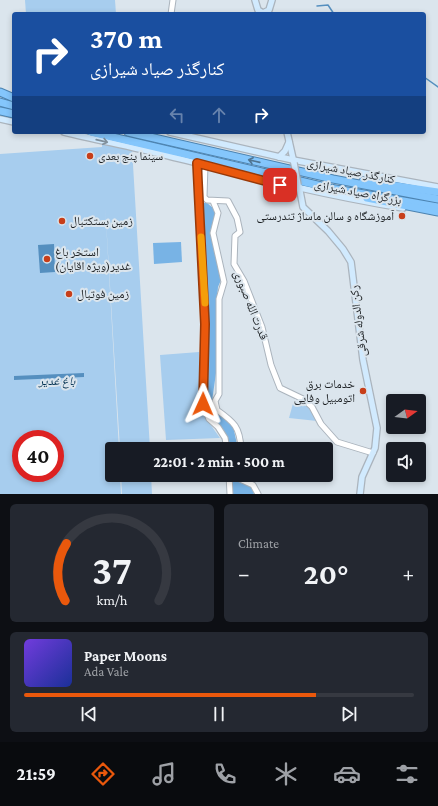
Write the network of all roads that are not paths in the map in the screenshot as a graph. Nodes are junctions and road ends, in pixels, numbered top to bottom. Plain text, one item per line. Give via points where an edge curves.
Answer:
1 (272, 0) edge
2 (173, 1) edge
3 (256, 3) edge
4 (269, 11) edge
5 (171, 12) edge
6 (261, 12) edge
7 (0, 92) edge
8 (12, 95) edge
9 (0, 102) edge
10 (12, 105) edge
11 (0, 111) edge
12 (12, 114) edge
13 (0, 116) edge
14 (0, 119) edge
15 (12, 119) edge
16 (12, 120) edge
17 (73, 134) edge
18 (100, 134) edge
19 (137, 134) edge
20 (191, 134) edge
21 (287, 134) edge
22 (289, 141) junction
23 (279, 157) junction
24 (294, 162) junction
25 (197, 163) junction
26 (206, 165) junction
27 (333, 180) junction
28 (299, 187) junction
29 (438, 187) edge
30 (330, 188) junction
31 (438, 192) edge
32 (438, 199) edge
33 (212, 201) junction
34 (438, 207) edge
35 (438, 212) edge
36 (438, 215) edge
37 (226, 442) edge
38 (240, 442) edge
39 (373, 453) junction
40 (229, 482) edge
41 (247, 482) edge
42 (230, 494) edge
43 (258, 494) edge
44 (360, 494) edge

1 - 4 main road
2 - 5 street
3 - 6 main road
7 - 8 highway
9 - 10 highway
11 - 12 highway
13 - 15 highway
14 - 16 main road
17 -> 25 main road
18 - 30 highway, بزرگراه صیاد شیرازی
27 -> 19 highway, بزرگراه صیاد شیرازی
20 - 23 main road, کنارگذر صیاد شیرازی
21 - 22 main road, رکن الدوله شرقی
22 - 23 main road
22 - 24 main road, رکن الدوله شرقی
23 - 24 main road, کنارگذر صیاد شیرازی
24 - 28 main road, رکن الدوله شرقی, bridge
24 - 29 main road, کنارگذر صیاد شیرازی
25 - 26 main road
25 - 37 street via 205,324 203,404 209,419 218,427
26 - 28 main road
26 - 33 street via 204,196
27 - 31 highway via 377,182
27 - 32 highway, بزرگراه صیاد شیرازی
28 - 36 main road
28 - 39 main road, رکن الدوله شرقی via 303,207 328,230 351,262 363,360 377,428
30 - 34 highway, بزرگراه صیاد شیرازی
30 - 35 highway via 381,202
33 - 38 street via 218,213 213,233 224,282 219,299 219,394 215,402 217,410 237,427
33 - 39 street, قدرت الله صبوری via 228,201 237,218 240,232 235,236 234,264 244,281 262,327 280,388 303,399 312,407 337,442
39 - 44 main road, رکن الدوله شرقی via 362,477
40 - 42 street
41 - 43 street via 253,485

